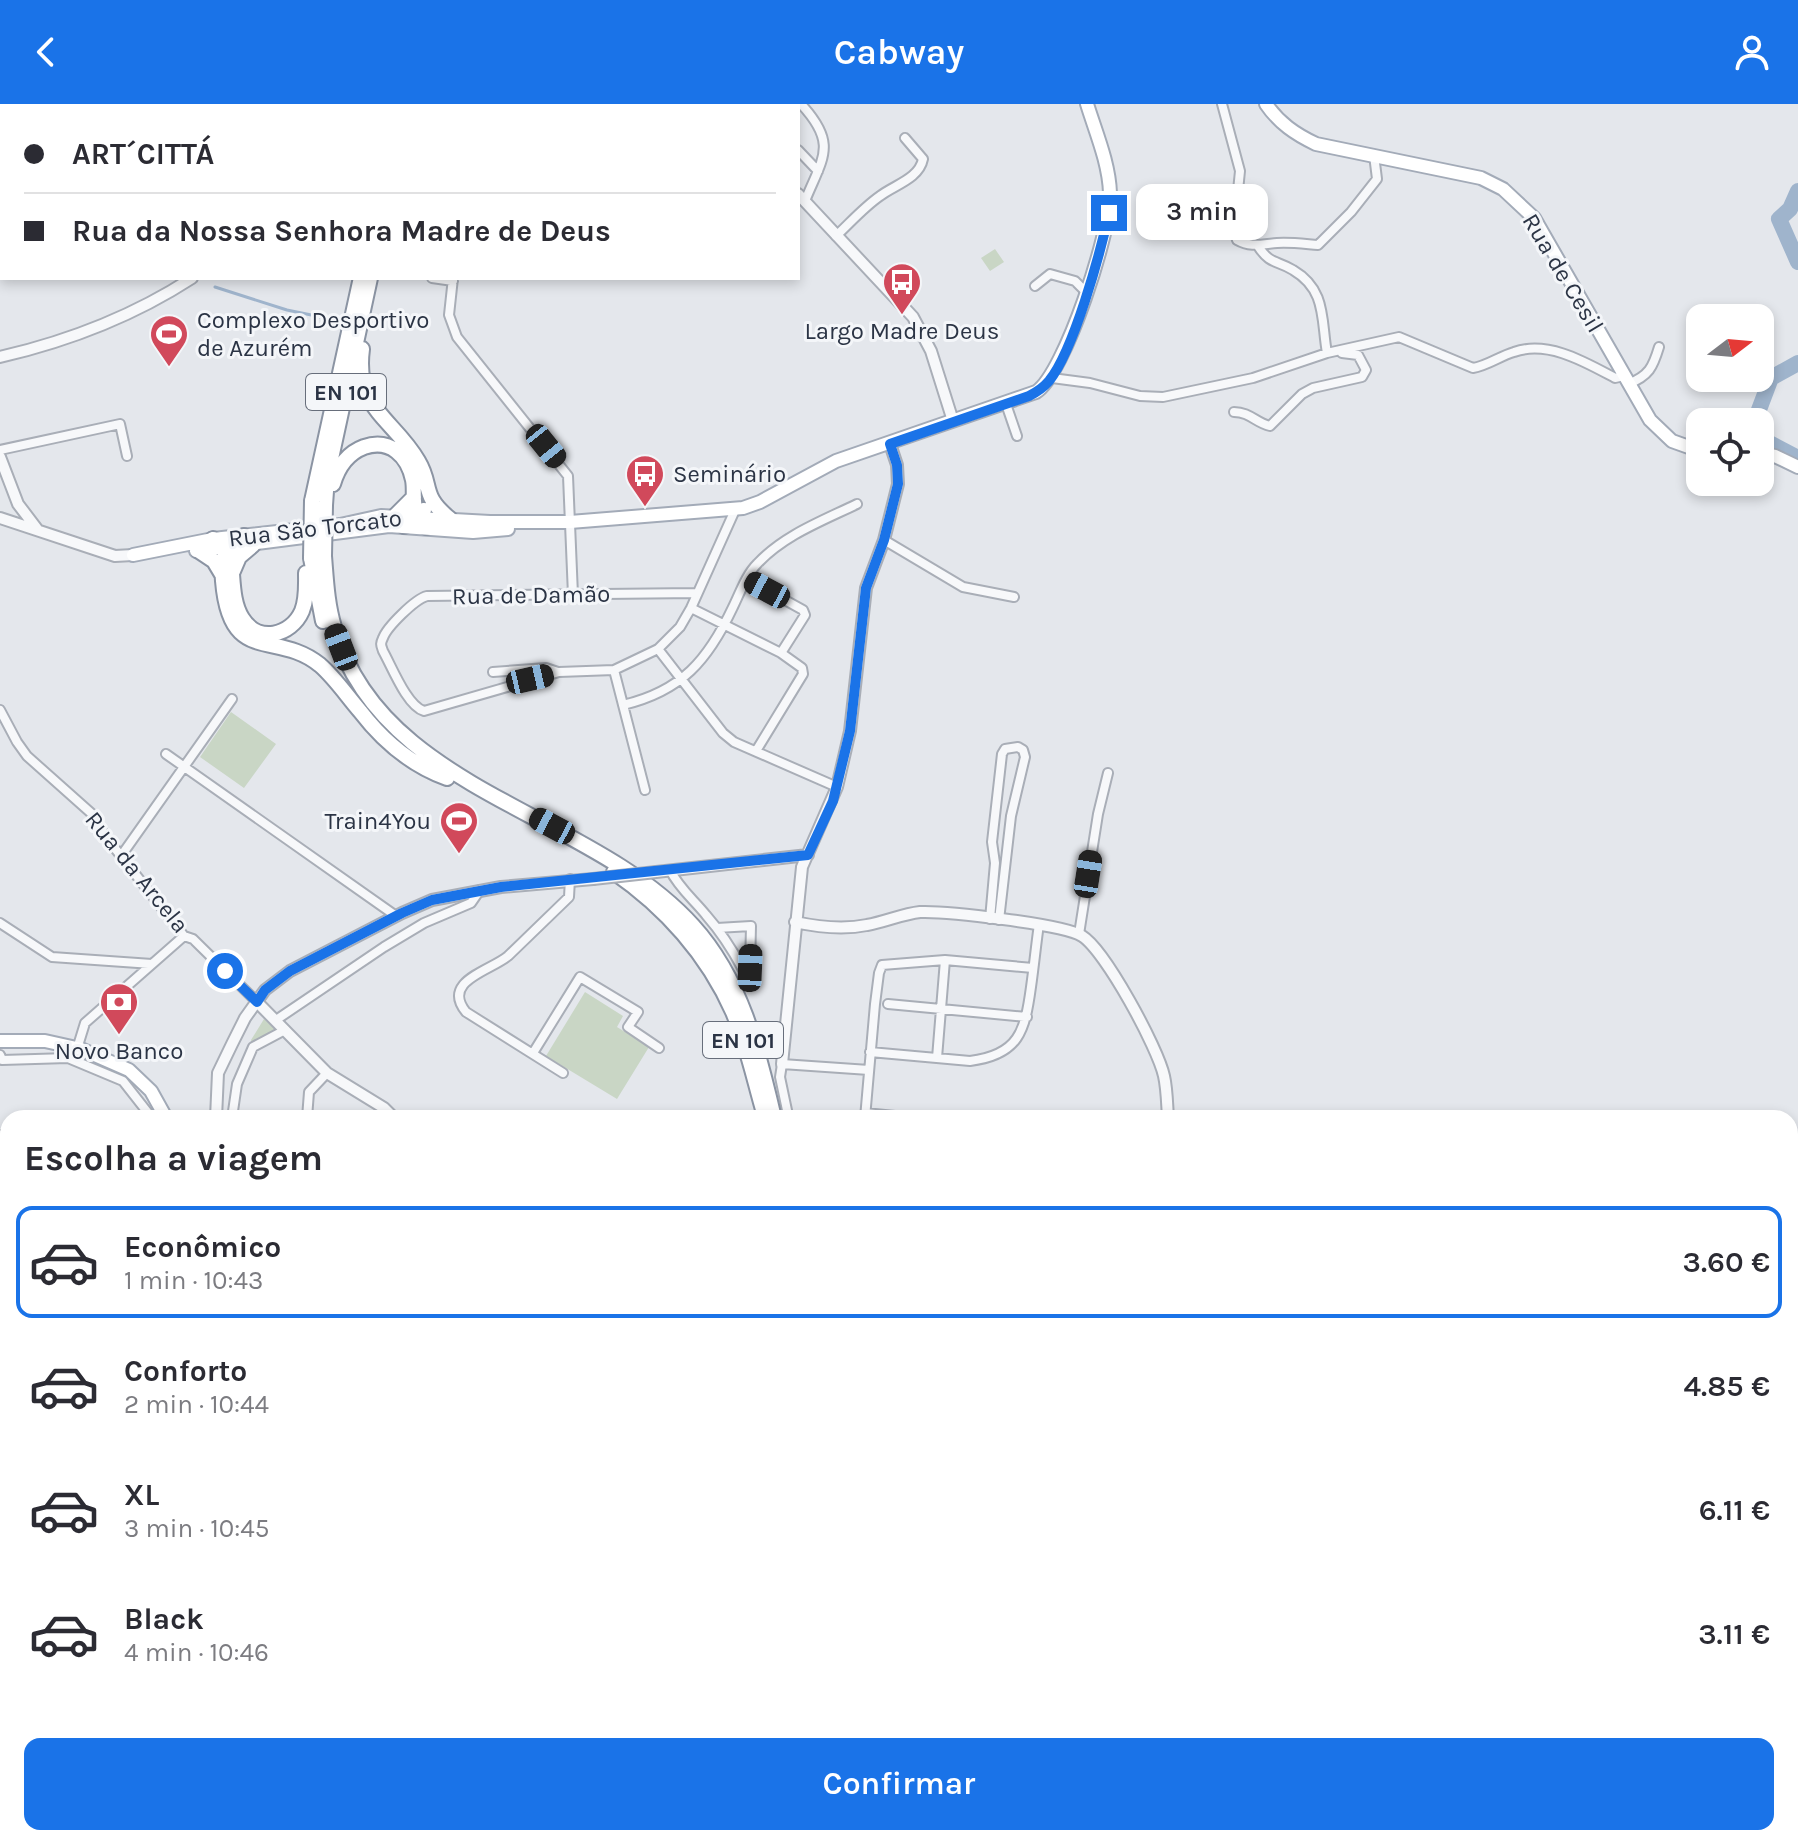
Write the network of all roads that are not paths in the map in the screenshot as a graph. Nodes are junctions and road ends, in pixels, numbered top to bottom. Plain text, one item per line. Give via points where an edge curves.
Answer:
1 (801, 104) edge
2 (1087, 104) edge
3 (1222, 104) edge
4 (1266, 104) edge
5 (905, 138) dead end
6 (800, 152) edge
7 (1374, 155) junction
8 (818, 171) junction
9 (802, 198) edge
10 (836, 236) junction
11 (1258, 246) junction
12 (189, 280) edge
13 (361, 280) edge
14 (370, 280) edge
15 (453, 280) edge
16 (1035, 286) dead end
17 (1086, 292) junction
18 (360, 328) junction
19 (1659, 347) dead end
20 (1327, 353) junction
21 (0, 357) edge
22 (1052, 378) junction
23 (1626, 380) junction
24 (1006, 404) junction
25 (1234, 412) dead end
26 (953, 421) junction
27 (1017, 436) dead end
28 (890, 444) junction
29 (1686, 446) edge
30 (0, 450) edge
31 (127, 456) dead end
32 (1774, 456) edge
33 (0, 457) edge
34 (1798, 467) edge
35 (420, 493) junction
36 (318, 503) junction
37 (18, 504) junction
38 (857, 504) dead end
39 (735, 510) junction
40 (1, 518) edge
41 (450, 519) junction
42 (400, 520) junction
43 (422, 522) junction
44 (546, 522) junction
45 (570, 522) junction
46 (39, 531) junction
47 (213, 539) junction
48 (249, 540) junction
49 (884, 540) junction
50 (226, 548) junction
51 (199, 551) junction
52 (133, 555) junction
53 (318, 557) junction
54 (228, 574) junction
55 (747, 579) junction
56 (697, 593) junction
57 (573, 595) junction
58 (1014, 597) dead end
59 (691, 608) junction
60 (725, 625) junction
61 (658, 649) junction
62 (781, 653) junction
63 (614, 670) junction
64 (493, 672) dead end
65 (559, 672) junction
66 (682, 680) junction
67 (232, 699) dead end
68 (623, 705) junction
69 (0, 710) edge
70 (756, 751) junction
71 (166, 754) dead end
72 (184, 767) junction
73 (1108, 773) dead end
74 (447, 778) junction
75 (837, 787) junction
76 (645, 790) dead end
77 (808, 855) junction
78 (121, 856) junction
79 (670, 870) junction
80 (570, 879) junction
81 (480, 890) junction
82 (396, 916) junction
83 (994, 920) junction
84 (795, 922) junction
85 (0, 923) edge
86 (1039, 924) junction
87 (717, 928) junction
88 (1079, 934) junction
89 (184, 936) junction
90 (945, 960) junction
91 (152, 964) junction
92 (1033, 968) junction
93 (257, 1002) junction
94 (888, 1004) dead end
95 (941, 1009) junction
96 (1027, 1017) junction
97 (276, 1020) junction
98 (285, 1030) junction
99 (0, 1041) edge
100 (659, 1048) dead end
101 (77, 1049) junction
102 (870, 1052) junction
103 (533, 1053) junction
104 (0, 1055) edge
105 (937, 1058) junction
106 (782, 1064) junction
107 (869, 1070) junction
108 (327, 1073) junction
109 (563, 1073) dead end
110 (146, 1110) edge
111 (162, 1110) edge
112 (216, 1110) edge
113 (233, 1110) edge
114 (308, 1110) edge
115 (386, 1110) edge
116 (763, 1110) edge
117 (779, 1110) edge
118 (781, 1110) edge
119 (866, 1110) edge
120 (1167, 1110) edge

1 - 8 street via 825,140
2 - 17 main road via 1111,203
3 - 11 street via 1240,171 1234,230 1241,243
4 - 7 main road, Rua de Cesil via 1283,124 1316,144
5 - 10 street via 923,159 922,166 880,195
6 - 8 street
7 - 11 street via 1377,179 1318,245
7 - 23 main road, Rua de Cesil via 1481,178 1521,203
8 - 9 street
9 - 10 street
10 - 26 street via 920,328
11 - 20 street via 1270,261 1296,271 1319,297
12 - 21 street via 97,328
13 - 36 highway, EN 101
14 - 18 highway, EN 101
15 - 45 street via 449,315 457,337 563,467 570,485
16 - 17 street via 1050,274 1075,281
17 - 22 main road
18 - 35 highway via 368,397 418,460
18 - 36 highway, EN 101
19 - 23 street via 1652,370 1641,379
20 - 22 street via 1253,378 1163,397
20 - 23 street via 1399,337 1473,368 1538,348
20 - 25 street via 1358,355 1366,370 1362,377 1302,394 1270,426
22 - 24 main road, Rua São Torcato via 1036,392
23 - 29 main road, Rua de Cesil via 1650,420 1672,441
24 - 26 main road, Rua São Torcato
24 - 27 street
26 - 28 main road, Rua São Torcato
28 - 39 main road, Rua São Torcato via 836,461 755,505
28 - 49 street via 898,484
30 - 31 street via 120,424
32 - 34 main road
33 - 37 street
35 - 36 highway via 403,455 375,445 351,454 340,466 329,501
35 - 41 highway
35 - 42 highway
35 - 43 highway
36 - 53 highway, EN 101, bridge
37 - 40 street, Rua São Torcato
37 - 46 street
38 - 55 street via 777,545
39 - 45 main road, Rua São Torcato
39 - 56 street
40 - 46 street, Rua São Torcato
41 - 43 main road, Rua São Torcato
41 - 44 main road, Rua São Torcato
42 - 43 highway
42 - 48 main road, Rua São Torcato
43 - 44 main road, Rua São Torcato via 473,532
44 - 45 main road, Rua São Torcato
45 - 57 street
46 - 52 street, Rua São Torcato via 115,556
47 - 48 main road, Rua São Torcato
47 - 50 highway
47 - 52 main road, Rua São Torcato
48 - 50 highway
48 - 54 highway
49 - 58 street via 963,587
49 - 75 street via 866,588 852,718
50 - 51 main road, Rua São Torcato
50 - 54 highway via 222,555
51 - 52 main road, Rua São Torcato
51 - 54 highway
53 - 54 highway via 306,567 300,615 290,628 273,635 256,631 241,617
53 - 74 highway, EN 101 via 326,631 342,669 382,725
53 - 117 highway, EN 101 via 348,665 386,718 442,765 638,877 692,925 714,952 747,1017
54 - 74 highway via 228,609 241,631 255,641 314,660 400,753
55 - 60 street
55 - 62 street via 803,610 805,615
56 - 57 street, Rua de Damão
56 - 59 street
57 - 65 street, Rua de Damão via 427,596 411,605 383,638 383,651 411,702 424,711
59 - 60 street
59 - 61 street
60 - 62 street
60 - 66 street
61 - 63 street
61 - 66 street
62 - 70 street via 799,664 803,674
63 - 65 street
63 - 68 street
64 - 65 street
66 - 68 street
66 - 70 street via 723,733
67 - 72 street
68 - 76 street
69 - 78 street, Rua da Arcela via 27,756 91,813
70 - 75 street
71 - 72 street
72 - 78 street
72 - 82 street
73 - 88 street
74 - 116 highway, EN 101 via 600,863 676,926 708,967 734,1014
75 - 77 street
77 - 79 street
77 - 84 street
78 - 89 street, Rua da Arcela
79 - 80 street, bridge
79 - 87 street via 677,885
80 - 81 street
80 - 103 street via 569,897 508,956 466,980 459,996 466,1012
81 - 82 street via 432,900
81 - 97 street via 471,903 384,947
82 - 93 street via 290,971
83 - 83 street via 1025,757 1018,747 1002,754 992,842
83 - 84 street via 921,912 851,928
83 - 86 street
84 - 106 street
85 - 91 street via 52,957
86 - 88 street
86 - 92 street
87 - 87 street via 742,968 750,968 751,926
88 - 120 street via 1108,963 1157,1054
89 - 91 street
89 - 93 street, Rua da Arcela
90 - 92 street
90 - 95 street
90 - 102 street via 882,965
91 - 101 street via 85,1023
92 - 96 street
93 - 97 street, Rua da Arcela
93 - 112 street via 218,1073
94 - 95 street
95 - 96 street
95 - 105 street
96 - 105 street via 1021,1035 997,1055 970,1061
97 - 98 street, Rua da Arcela
98 - 108 street, Rua da Arcela
98 - 113 street via 253,1047 237,1084
99 - 101 main road via 45,1041
100 - 103 street via 628,1027 638,1012 580,977
101 - 111 main road via 129,1070
102 - 105 street
102 - 107 street
103 - 109 street
104 - 110 street via 2,1060 68,1058 123,1081
106 - 107 street
106 - 118 street
107 - 119 street
108 - 114 street via 309,1092
108 - 115 street, Rua da Arcela

